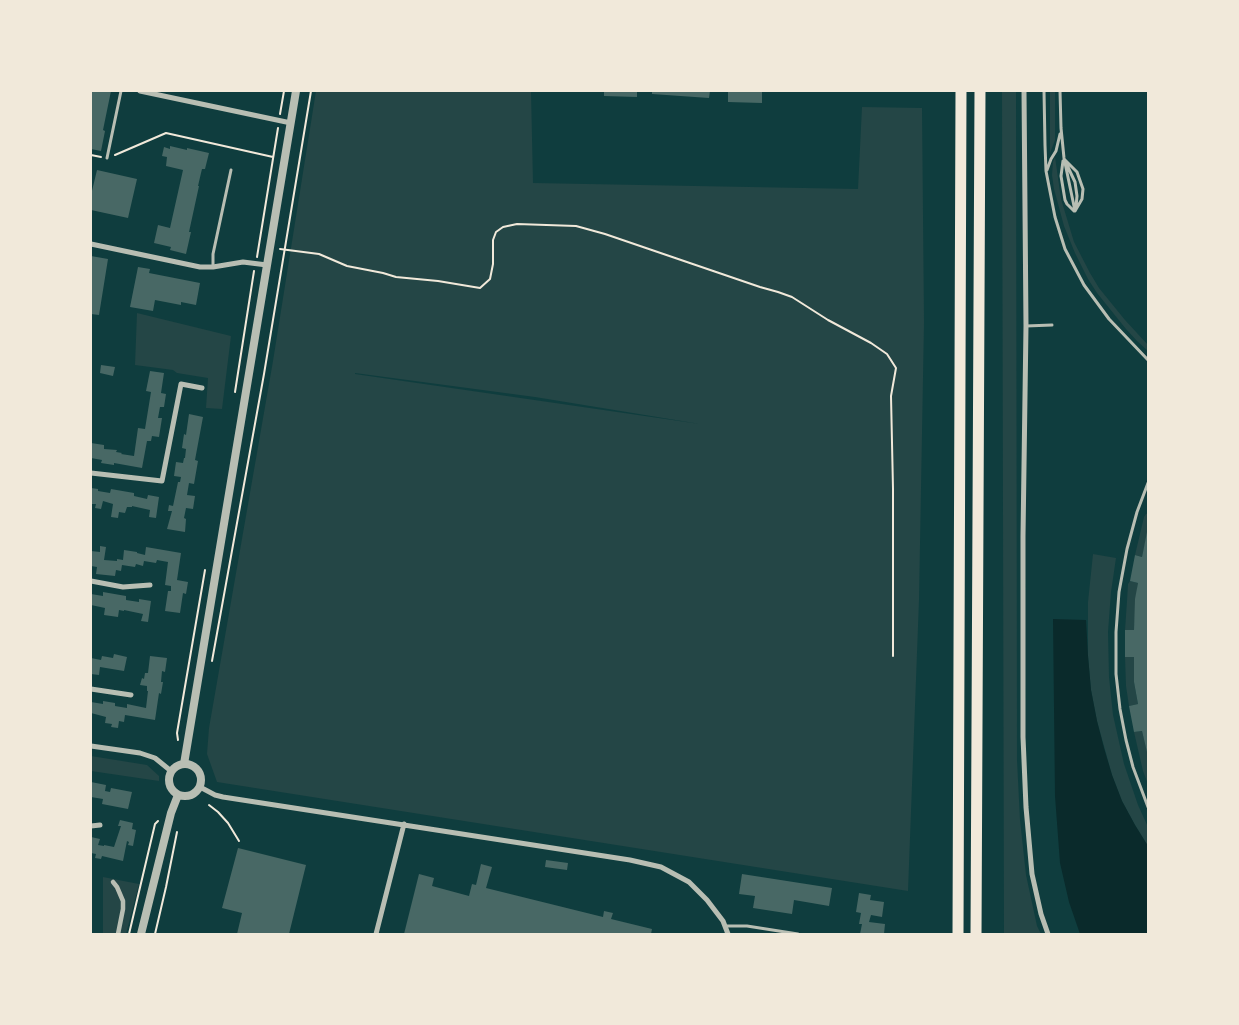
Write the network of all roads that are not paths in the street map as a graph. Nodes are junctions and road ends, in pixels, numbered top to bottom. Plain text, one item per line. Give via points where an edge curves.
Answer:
1 (121, 91) edge
2 (140, 91) edge
3 (296, 91) edge
4 (961, 91) edge
5 (980, 91) edge
6 (1024, 91) edge
7 (1044, 91) edge
8 (1060, 91) edge
9 (291, 124) junction
10 (1061, 128) junction
11 (107, 158) road end
12 (1064, 158) junction
13 (231, 170) dead end
14 (1046, 171) junction
15 (1075, 211) junction
16 (91, 244) edge
17 (267, 265) junction
18 (213, 267) junction
19 (1026, 326) junction
20 (1052, 326) dead end
21 (1148, 360) edge
22 (202, 388) dead end
23 (91, 473) edge
24 (1148, 483) edge
25 (1143, 496) junction
26 (1148, 497) edge
27 (91, 582) edge
28 (150, 585) dead end
29 (91, 689) edge
30 (131, 695) dead end
31 (91, 746) edge
32 (184, 764) junction
33 (171, 771) junction
34 (200, 787) junction
35 (178, 795) junction
36 (1146, 801) edge
37 (1148, 806) edge
38 (404, 824) junction
39 (100, 825) dead end
40 (91, 826) edge
41 (113, 882) dead end
42 (725, 926) junction
43 (118, 934) edge
44 (141, 934) edge
45 (376, 934) edge
46 (728, 934) edge
47 (798, 934) edge
48 (958, 934) edge
49 (976, 934) edge
50 (1048, 934) edge

1 - 11 lane
2 - 9 street
3 - 9 street
4 - 48 highway
5 - 49 highway
6 - 19 street
7 - 14 lane
8 - 10 lane
9 - 17 street
10 - 12 lane
10 - 14 lane via 1056,151
12 - 15 lane
12 - 15 lane via 1076,182
12 - 15 lane via 1061,176 1065,200
13 - 18 lane
14 - 21 lane via 1065,249 1084,286 1109,319
16 - 18 street
17 - 18 street via 244,262
17 - 32 street
19 - 20 lane
19 - 50 street via 1023,737 1032,874
22 - 23 street via 181,384 162,481
24 - 25 lane
25 - 26 lane
25 - 36 lane via 1126,549 1116,632 1116,666 1126,740
27 - 28 street via 123,587
29 - 30 street
31 - 33 street via 140,753 155,758
32 - 33 street
32 - 34 street via 198,771
33 - 35 street via 168,782
34 - 35 street via 193,794
34 - 38 street via 215,795
35 - 44 street
36 - 37 lane
38 - 42 street via 660,866 689,882 707,900
38 - 45 street
39 - 40 street
41 - 43 street via 123,901
42 - 46 street
42 - 47 lane

